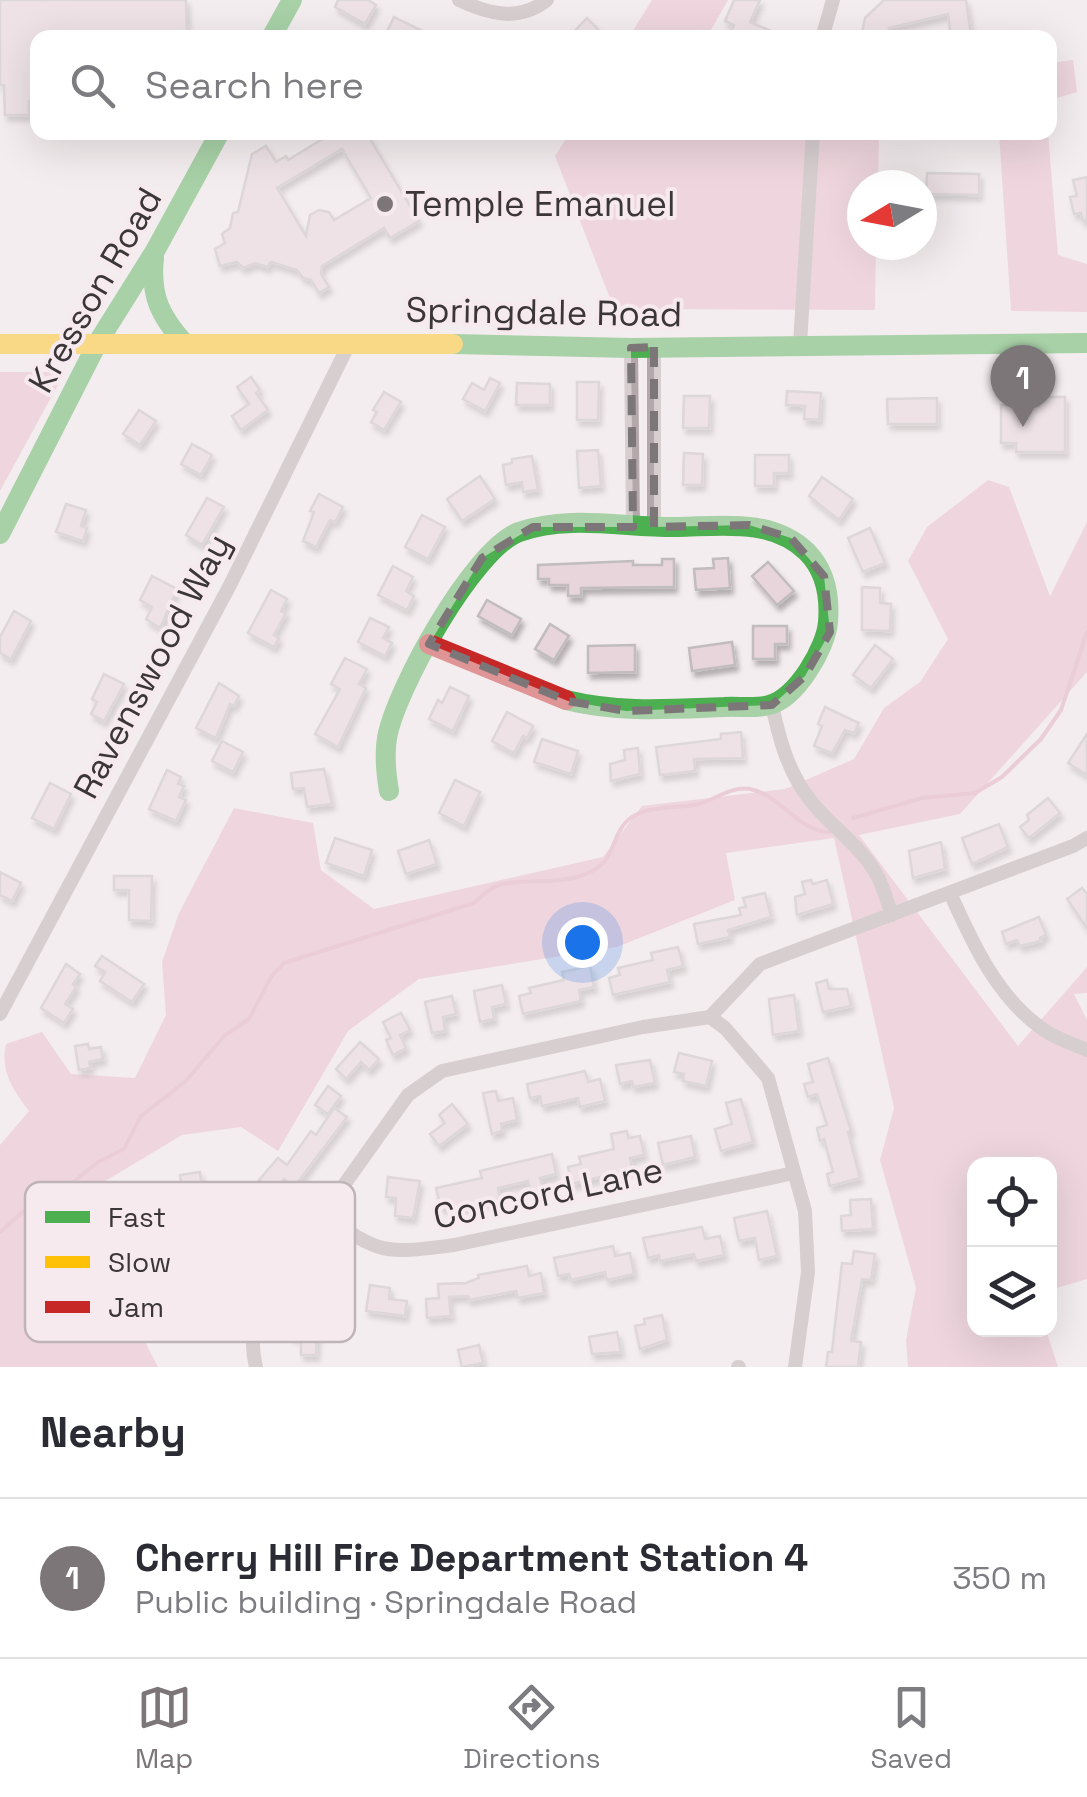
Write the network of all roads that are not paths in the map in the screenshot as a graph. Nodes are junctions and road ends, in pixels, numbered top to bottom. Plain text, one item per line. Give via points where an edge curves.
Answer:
1 (292, 0) edge
2 (459, 0) edge
3 (547, 0) edge
4 (833, 0) edge
5 (275, 30) edge
6 (824, 30) edge
7 (216, 140) edge
8 (813, 140) edge
9 (155, 251) junction
10 (98, 342) junction
11 (350, 342) junction
12 (0, 344) edge
13 (185, 344) junction
14 (800, 344) junction
15 (1087, 344) edge
16 (654, 347) junction
17 (631, 348) junction
18 (644, 527) junction
19 (0, 534) edge
20 (429, 644) junction
21 (772, 704) junction
22 (390, 792) dead end
23 (1087, 838) edge
24 (950, 892) junction
25 (892, 914) junction
26 (0, 1014) edge
27 (710, 1017) junction
28 (1087, 1050) edge
29 (794, 1173) junction
30 (346, 1182) edge
31 (355, 1235) edge
32 (252, 1342) edge
33 (256, 1367) edge
34 (795, 1367) edge

1 - 5 street
2 - 3 street via 498,15
4 - 6 street
7 - 9 street, Kresson Road
8 - 14 street
9 - 10 street, Kresson Road
9 - 13 street via 153,302
10 - 12 street, Springdale Road
10 - 13 street, Springdale Road
10 - 19 street, Kresson Road
11 - 13 street, Springdale Road
11 - 17 street, Springdale Road
11 - 26 street, Ravenswood Way
14 - 15 street, Springdale Road
14 - 16 street, Springdale Road
16 - 17 street, Springdale Road
16 - 18 street
17 - 18 street
18 - 20 street via 533,527 501,541 482,558
18 - 21 street via 770,528 816,561 830,632 805,676
20 - 21 street via 568,701 626,711
20 - 22 street via 384,737
21 - 25 street via 781,747 798,781 870,866
23 - 24 street
24 - 25 street
24 - 28 street via 1008,996 1047,1032
25 - 27 street via 760,964
27 - 29 street via 768,1078
27 - 30 street via 442,1071 408,1095
29 - 31 street, Concord Lane via 454,1245 374,1248
29 - 34 street via 808,1248
32 - 33 street

